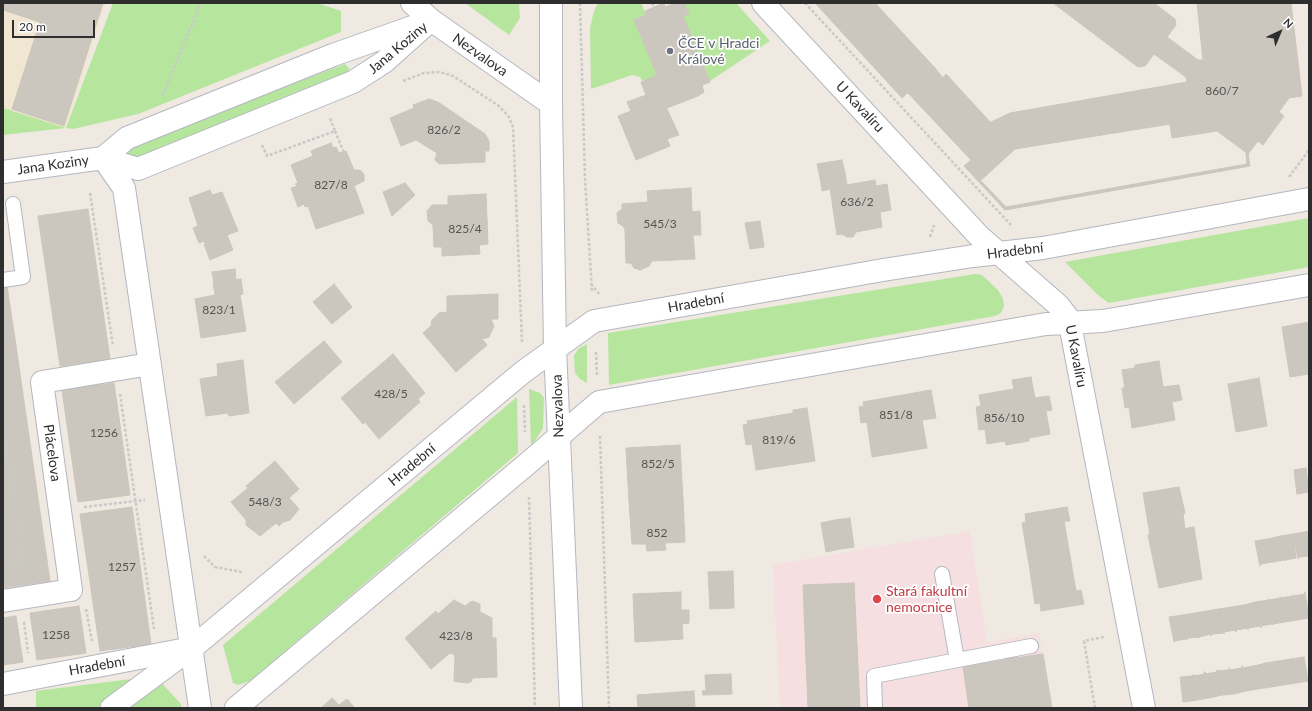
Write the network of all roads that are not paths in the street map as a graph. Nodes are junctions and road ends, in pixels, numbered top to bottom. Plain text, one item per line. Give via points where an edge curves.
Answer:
1 (412, 3) edge
2 (551, 3) edge
3 (763, 3) edge
4 (430, 20) junction
5 (551, 104) junction
6 (103, 158) junction
7 (3, 172) edge
8 (1309, 199) edge
9 (13, 204) dead end
10 (1000, 254) junction
11 (3, 280) edge
12 (1309, 285) edge
13 (1070, 323) junction
14 (555, 348) junction
15 (150, 364) junction
16 (559, 436) junction
17 (942, 574) dead end
18 (3, 601) edge
19 (1031, 646) dead end
20 (192, 648) junction
21 (957, 660) junction
22 (3, 684) edge
23 (111, 708) edge
24 (200, 708) edge
25 (236, 708) edge
26 (571, 708) edge
27 (875, 708) edge
28 (1144, 708) edge

1 - 4 street, Nezvalova
2 - 5 street, Nezvalova
3 - 10 street, U Kavalíru via 978,236
4 - 5 street, Nezvalova
4 - 6 street, Jana Koziny via 333,55 148,129 127,138
4 - 6 street, Jana Koziny via 384,62 353,82 138,169
5 - 14 street, Nezvalova
6 - 7 street, Jana Koziny
6 - 15 street via 124,188
8 - 10 street, Hradební
9 - 11 lane via 23,277
10 - 13 street, U Kavalíru via 1058,305 1068,316
10 - 14 street, Hradební via 883,270 594,321
12 - 13 street via 1103,321
13 - 16 street via 1038,325 599,402
13 - 28 street, U Kavalíru
14 - 16 street, Nezvalova
14 - 20 street, Hradební
15 - 18 street, Plácelova via 42,382 71,590
15 - 20 street
16 - 25 street
16 - 26 street, Nezvalova
17 - 21 lane
19 - 21 lane
20 - 22 street, Hradební
20 - 23 street, Hradební
20 - 24 street
21 - 27 lane via 874,676

